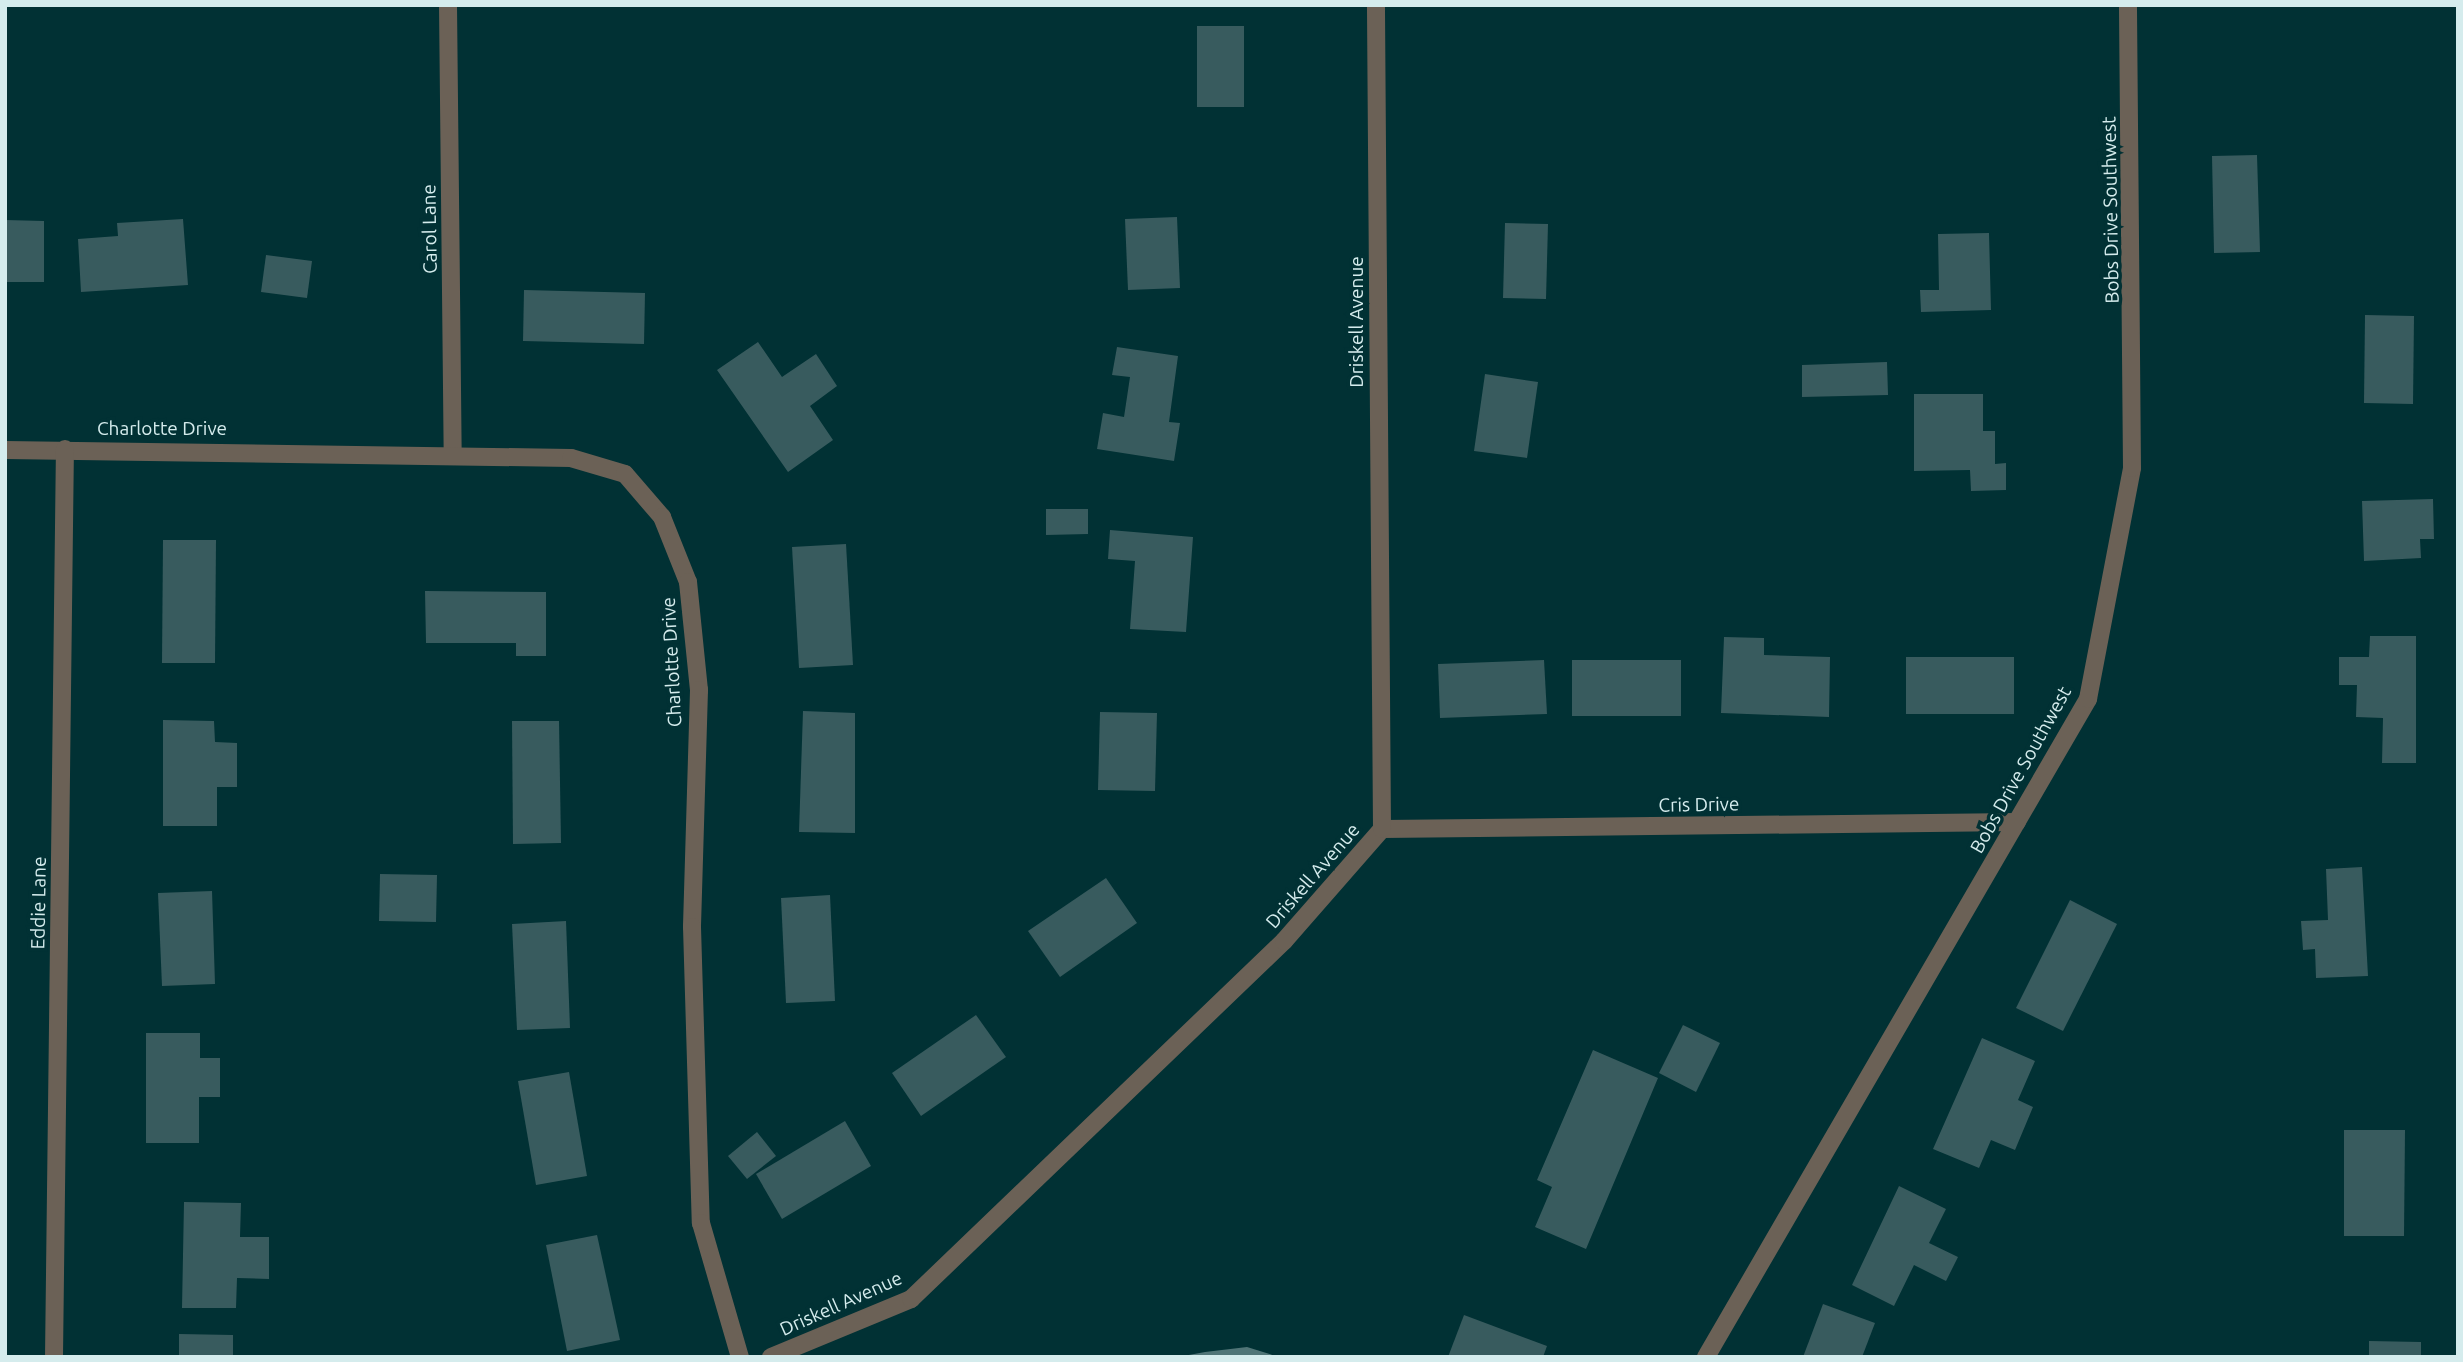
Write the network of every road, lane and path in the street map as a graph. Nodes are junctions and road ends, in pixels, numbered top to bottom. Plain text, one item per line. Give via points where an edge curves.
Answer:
1 (448, 5) edge
2 (1376, 5) edge
3 (2128, 5) edge
4 (65, 449) junction
5 (5, 450) edge
6 (453, 452) junction
7 (2017, 822) junction
8 (1382, 829) junction
9 (54, 1357) edge
10 (740, 1357) edge
11 (771, 1357) edge
12 (1706, 1357) edge

1 - 6 street, Carol Lane
2 - 8 street, Driskell Avenue
3 - 7 street, Bobs Drive Southwest via 2132,468 2088,699
4 - 5 street, Charlotte Drive
4 - 6 street, Charlotte Drive
4 - 9 street, Eddie Lane
6 - 10 street, Charlotte Drive via 571,458 625,474 663,517 688,582 699,690 692,927 701,1223
7 - 8 street, Cris Drive
7 - 12 street, Bobs Drive Southwest
8 - 11 street, Driskell Avenue via 1284,941 911,1299

